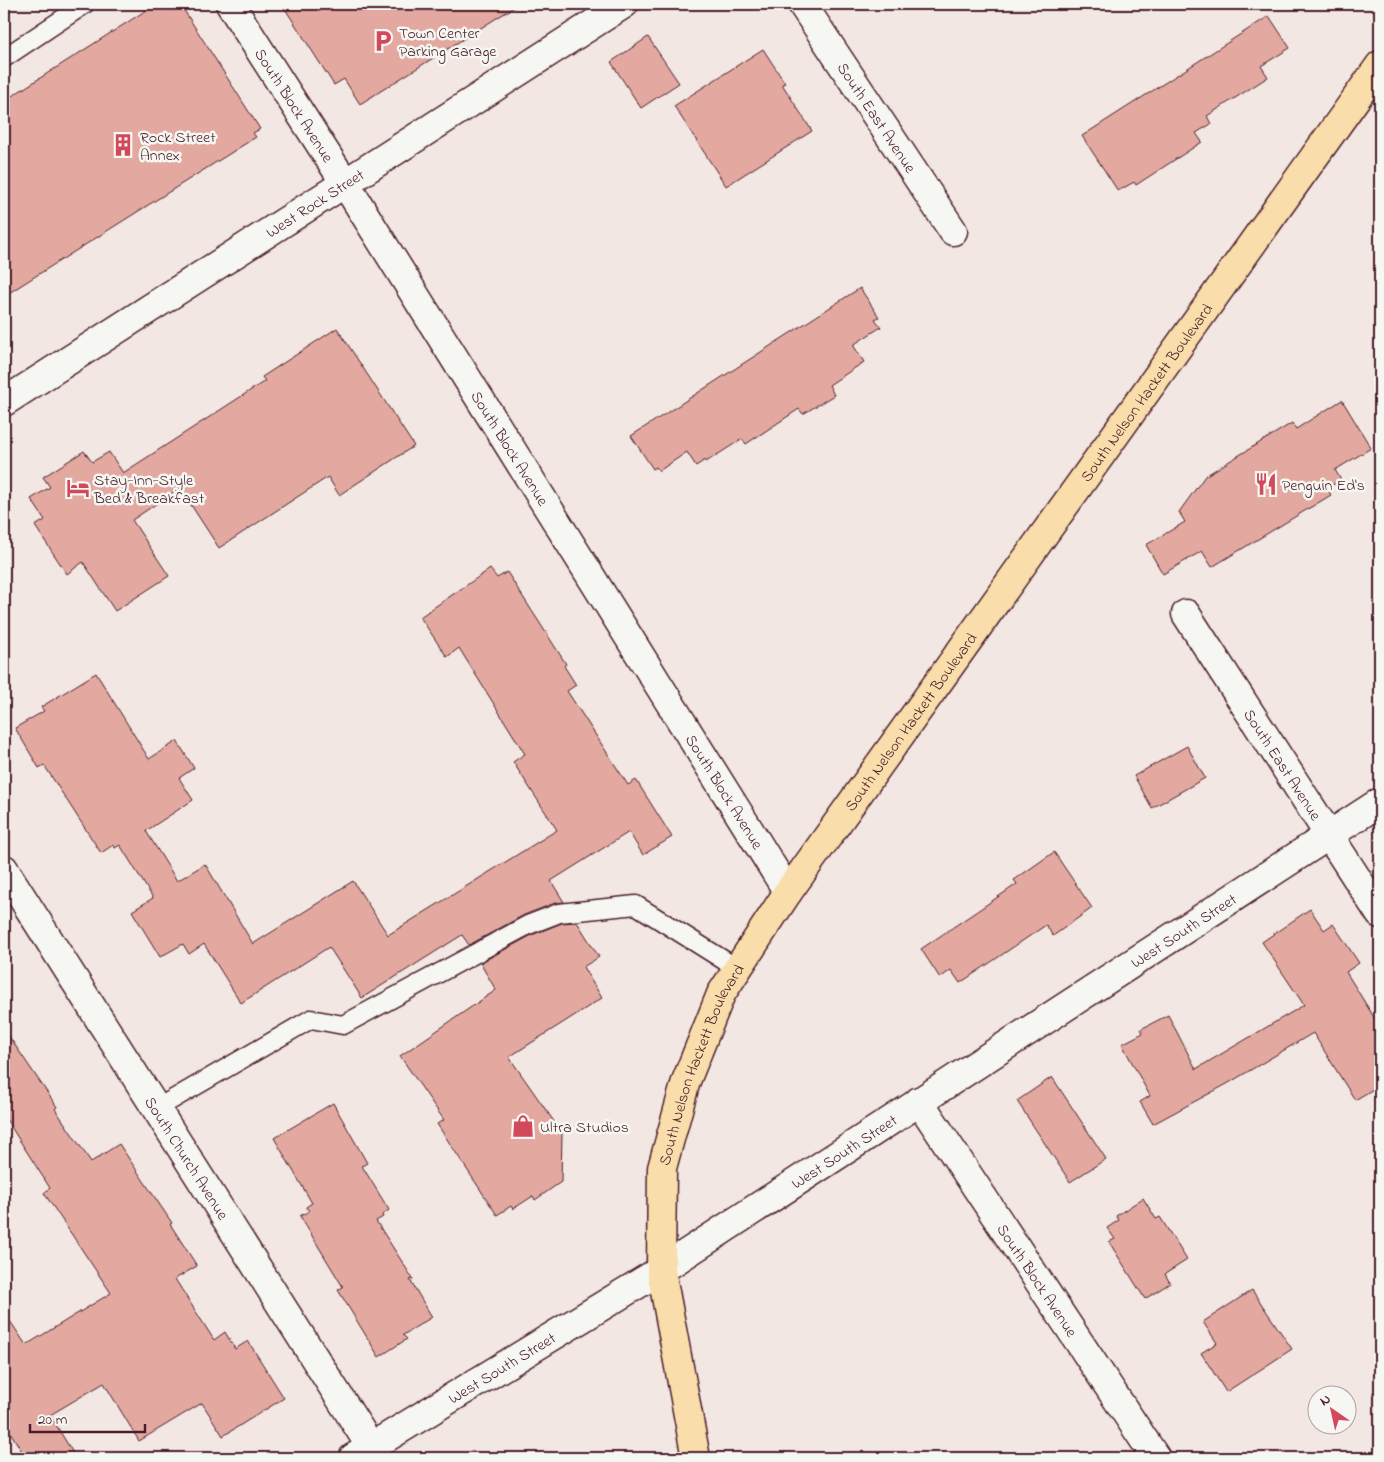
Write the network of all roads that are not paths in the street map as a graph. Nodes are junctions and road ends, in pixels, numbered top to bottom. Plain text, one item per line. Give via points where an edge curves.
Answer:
1 (85, 4) edge
2 (230, 4) edge
3 (624, 4) edge
4 (802, 4) edge
5 (4, 58) edge
6 (1380, 65) edge
7 (345, 183) junction
8 (953, 231) dead end
9 (4, 402) edge
10 (1186, 614) dead end
11 (1380, 802) edge
12 (1330, 834) junction
13 (4, 869) edge
14 (788, 892) junction
15 (1380, 914) edge
16 (738, 969) junction
17 (919, 1101) junction
18 (156, 1109) junction
19 (661, 1270) junction
20 (362, 1453) edge
21 (696, 1458) edge
22 (1156, 1458) edge

1 - 5 lane
2 - 7 street, South Block Avenue
3 - 7 street, West Rock Street
4 - 8 street, South East Avenue
6 - 14 main road, South Nelson Hackett Boulevard
7 - 9 street, West Rock Street
7 - 14 street, South Block Avenue
10 - 12 street, South East Avenue
11 - 12 street, West South Street
12 - 15 street, South East Avenue
12 - 17 street, West South Street
13 - 18 street, South Church Avenue
14 - 16 main road, South Nelson Hackett Boulevard
16 - 18 lane via 636,905 559,913 528,925 343,1025 311,1019
16 - 19 main road, South Nelson Hackett Boulevard via 721,994 686,1081 662,1168
17 - 19 street, West South Street
17 - 22 street, South Block Avenue
18 - 20 street, South Church Avenue
19 - 20 street, West South Street
19 - 21 main road, South Nelson Hackett Boulevard

